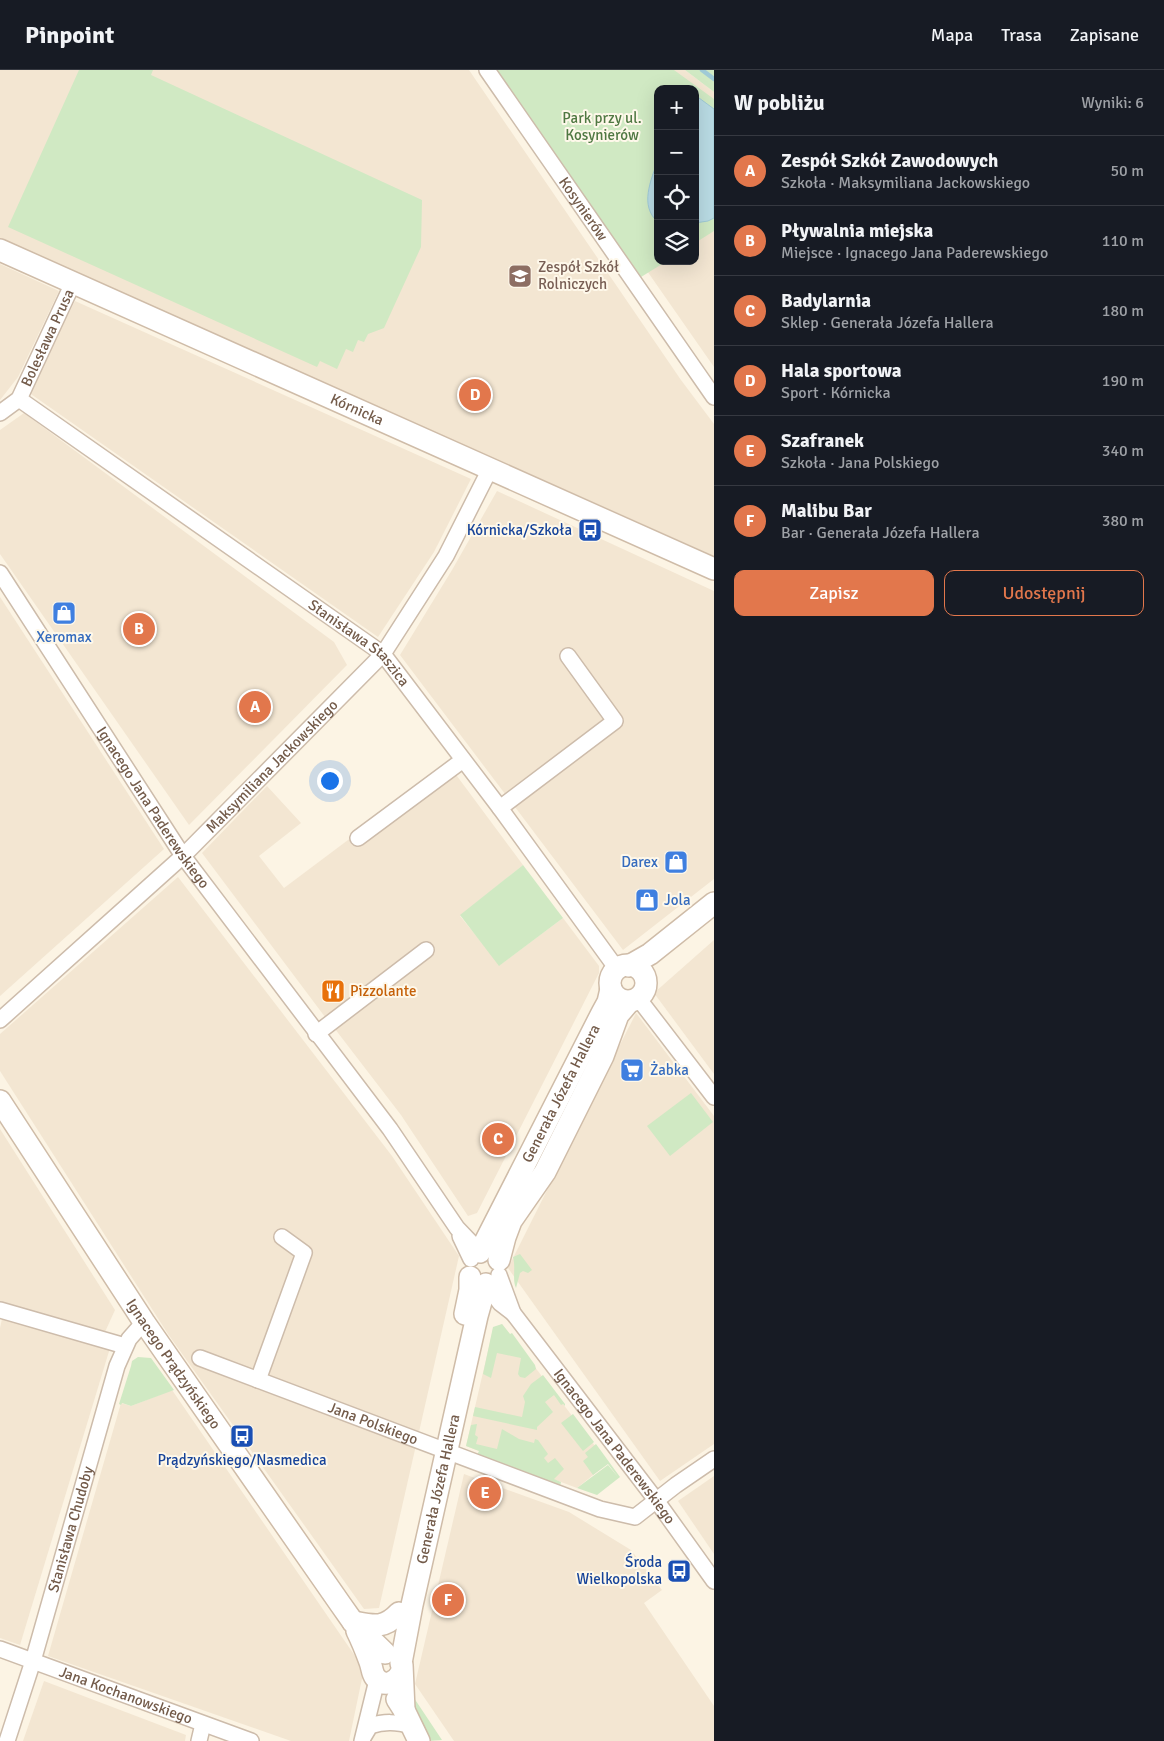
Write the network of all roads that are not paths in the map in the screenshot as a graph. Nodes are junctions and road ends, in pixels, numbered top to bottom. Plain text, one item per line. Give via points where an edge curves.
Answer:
1 (487, 70) edge
2 (0, 250) edge
3 (73, 283) junction
4 (714, 397) edge
5 (19, 399) junction
6 (0, 413) edge
7 (490, 468) junction
8 (714, 568) edge
9 (0, 573) edge
10 (383, 654) junction
11 (568, 656) dead end
12 (463, 760) junction
13 (500, 808) junction
14 (358, 838) dead end
15 (183, 856) junction
16 (714, 903) edge
17 (714, 918) edge
18 (426, 950) dead end
19 (619, 974) junction
20 (638, 994) junction
21 (0, 1020) edge
22 (316, 1034) junction
23 (714, 1097) edge
24 (0, 1101) edge
25 (282, 1237) dead end
26 (484, 1268) junction
27 (0, 1310) edge
28 (514, 1313) junction
29 (477, 1316) junction
30 (144, 1322) junction
31 (125, 1346) junction
32 (200, 1358) dead end
33 (258, 1380) junction
34 (441, 1449) junction
35 (714, 1459) edge
36 (656, 1500) junction
37 (714, 1581) edge
38 (399, 1613) junction
39 (353, 1622) junction
40 (0, 1649) edge
41 (33, 1662) junction
42 (387, 1667) junction
43 (203, 1724) junction
44 (412, 1726) edge
45 (363, 1739) edge
46 (7, 1741) edge
47 (199, 1741) edge
48 (251, 1741) edge

1 - 4 street, Kosynierów
2 - 3 street, Kórnicka
3 - 5 street, Bolesława Prusa
3 - 7 street, Kórnicka
5 - 6 street, Bolesława Prusa
5 - 10 street, Stanisława Staszica
7 - 8 street, Kórnicka
7 - 10 street, Maksymiliana Jackowskiego via 446,556
9 - 15 street, Ignacego Jana Paderewskiego
10 - 12 street, Stanisława Staszica
10 - 15 street, Maksymiliana Jackowskiego
11 - 13 street via 614,721
12 - 13 street, Stanisława Staszica
12 - 14 street
13 - 19 street, Stanisława Staszica
15 - 21 street, Maksymiliana Jackowskiego
15 - 22 street, Ignacego Jana Paderewskiego
16 - 19 street via 650,954
17 - 20 street, Generała Józefa Hallera via 659,965
18 - 22 street
19 - 20 street via 617,997
19 - 20 street via 641,971
19 - 26 street, Generała Józefa Hallera
20 - 23 street
20 - 26 street, Generała Józefa Hallera via 618,1015 603,1056 545,1172
22 - 26 street, Ignacego Jana Paderewskiego via 390,1129
24 - 30 street, Ignacego Prądzyńskiego
25 - 33 street via 304,1253
26 - 28 street, Ignacego Jana Paderewskiego via 500,1304
26 - 29 street, Generała Józefa Hallera
26 - 34 street, Generała Józefa Hallera via 468,1302
27 - 31 street
28 - 29 street via 488,1309
28 - 36 street, Ignacego Jana Paderewskiego
29 - 34 street, Generała Józefa Hallera
30 - 31 street, Stanisława Chudoby
30 - 39 street, Ignacego Prądzyńskiego
31 - 41 street, Stanisława Chudoby
32 - 33 street, Jana Polskiego
33 - 34 street, Jana Polskiego
34 - 36 street, Jana Polskiego via 600,1510 635,1517
34 - 38 street, Generała Józefa Hallera
34 - 42 street, Generała Józefa Hallera via 412,1605
35 - 36 street, Jana Polskiego
36 - 37 street, Ignacego Jana Paderewskiego
38 - 39 street via 390,1622 379,1625
38 - 42 street, Generała Józefa Hallera
39 - 42 street, Ignacego Prądzyńskiego
40 - 41 street, Jana Kochanowskiego
41 - 43 street, Jana Kochanowskiego
41 - 46 street, Stanisława Chudoby
42 - 44 street
42 - 45 street, Generała Józefa Hallera
43 - 47 street
43 - 48 street, Jana Kochanowskiego
44 - 45 street, Generała Józefa Hallera via 383,1722 370,1726

